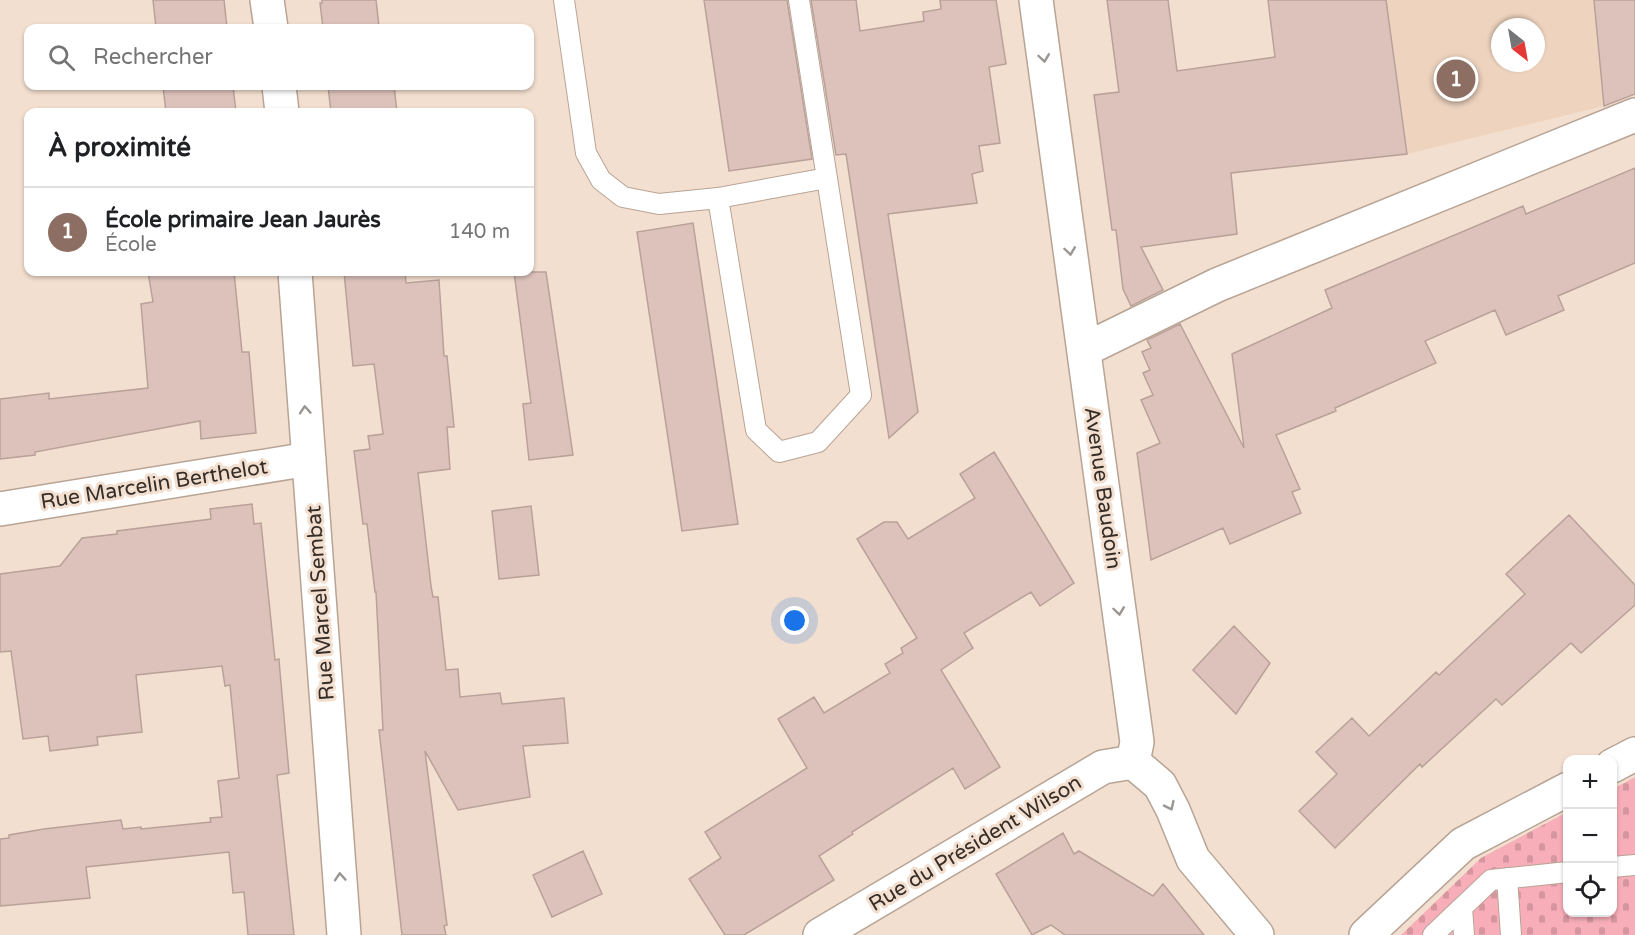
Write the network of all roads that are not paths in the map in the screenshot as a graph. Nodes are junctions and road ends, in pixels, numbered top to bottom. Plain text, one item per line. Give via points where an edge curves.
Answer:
1 (267, 0) edge
2 (564, 0) edge
3 (799, 0) edge
4 (1036, 0) edge
5 (270, 24) edge
6 (279, 90) edge
7 (282, 108) edge
8 (1635, 115) edge
9 (827, 178) junction
10 (718, 198) junction
11 (295, 276) edge
12 (1084, 350) junction
13 (309, 459) junction
14 (0, 509) edge
15 (1635, 754) edge
16 (1133, 762) junction
17 (1617, 763) edge
18 (1563, 792) edge
19 (1635, 865) edge
20 (1617, 867) edge
21 (1563, 872) edge
22 (1507, 878) junction
23 (1462, 908) junction
24 (344, 935) edge
25 (820, 935) edge
26 (1257, 935) edge
27 (1365, 935) edge
28 (1434, 935) edge
29 (1464, 935) edge
30 (1511, 935) edge

1 - 5 street
2 - 10 lane via 586,153 601,180 623,197 659,204
3 - 9 lane
4 -> 12 street, Avenue Baudoin
6 - 7 street
8 - 12 street via 1217,285
9 - 10 lane
9 - 10 lane via 861,395 818,442 779,452 756,430
13 -> 11 street, Rue Marcel Sembat
12 -> 16 street, Avenue Baudoin via 1137,742
13 - 14 street, Rue Marcelin Berthelot
24 -> 13 street, Rue Marcel Sembat
15 - 17 street
16 - 25 street, Rue du Président Wilson via 1103,767
16 -> 26 street via 1160,785 1192,860
18 - 27 street via 1464,844
19 - 20 lane
21 - 22 lane
22 - 23 lane via 1491,880
22 - 30 lane
23 - 28 lane
23 - 29 lane

